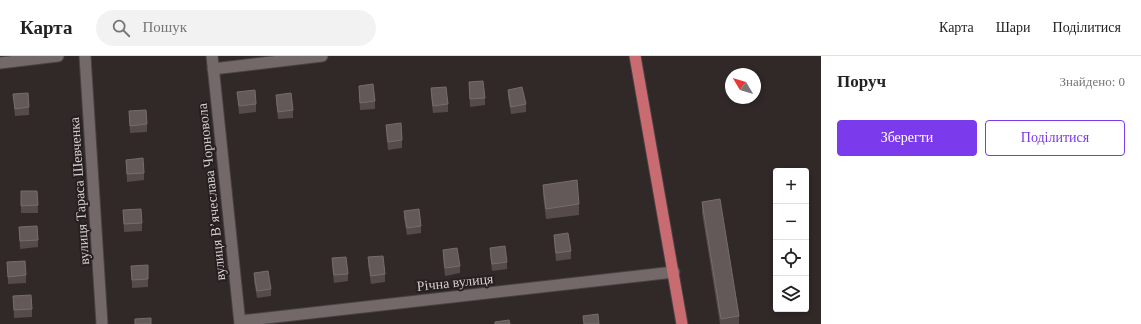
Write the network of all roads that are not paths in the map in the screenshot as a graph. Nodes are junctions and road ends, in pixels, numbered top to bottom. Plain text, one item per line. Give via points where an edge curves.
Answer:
1 (58, 56) edge
2 (84, 56) edge
3 (212, 56) edge
4 (322, 56) edge
5 (635, 56) edge
6 (0, 63) edge
7 (213, 69) junction
8 (674, 272) junction
9 (240, 322) edge
10 (102, 324) edge
11 (682, 324) edge

1 - 6 street
2 - 10 street, вулиця Тараса Шевченка
3 - 7 street, вулиця Вʼячеслава Чорновола
4 - 7 street
5 - 8 highway
7 - 9 street, вулиця Вʼячеслава Чорновола
8 - 9 street, Річна вулиця
8 - 11 highway

